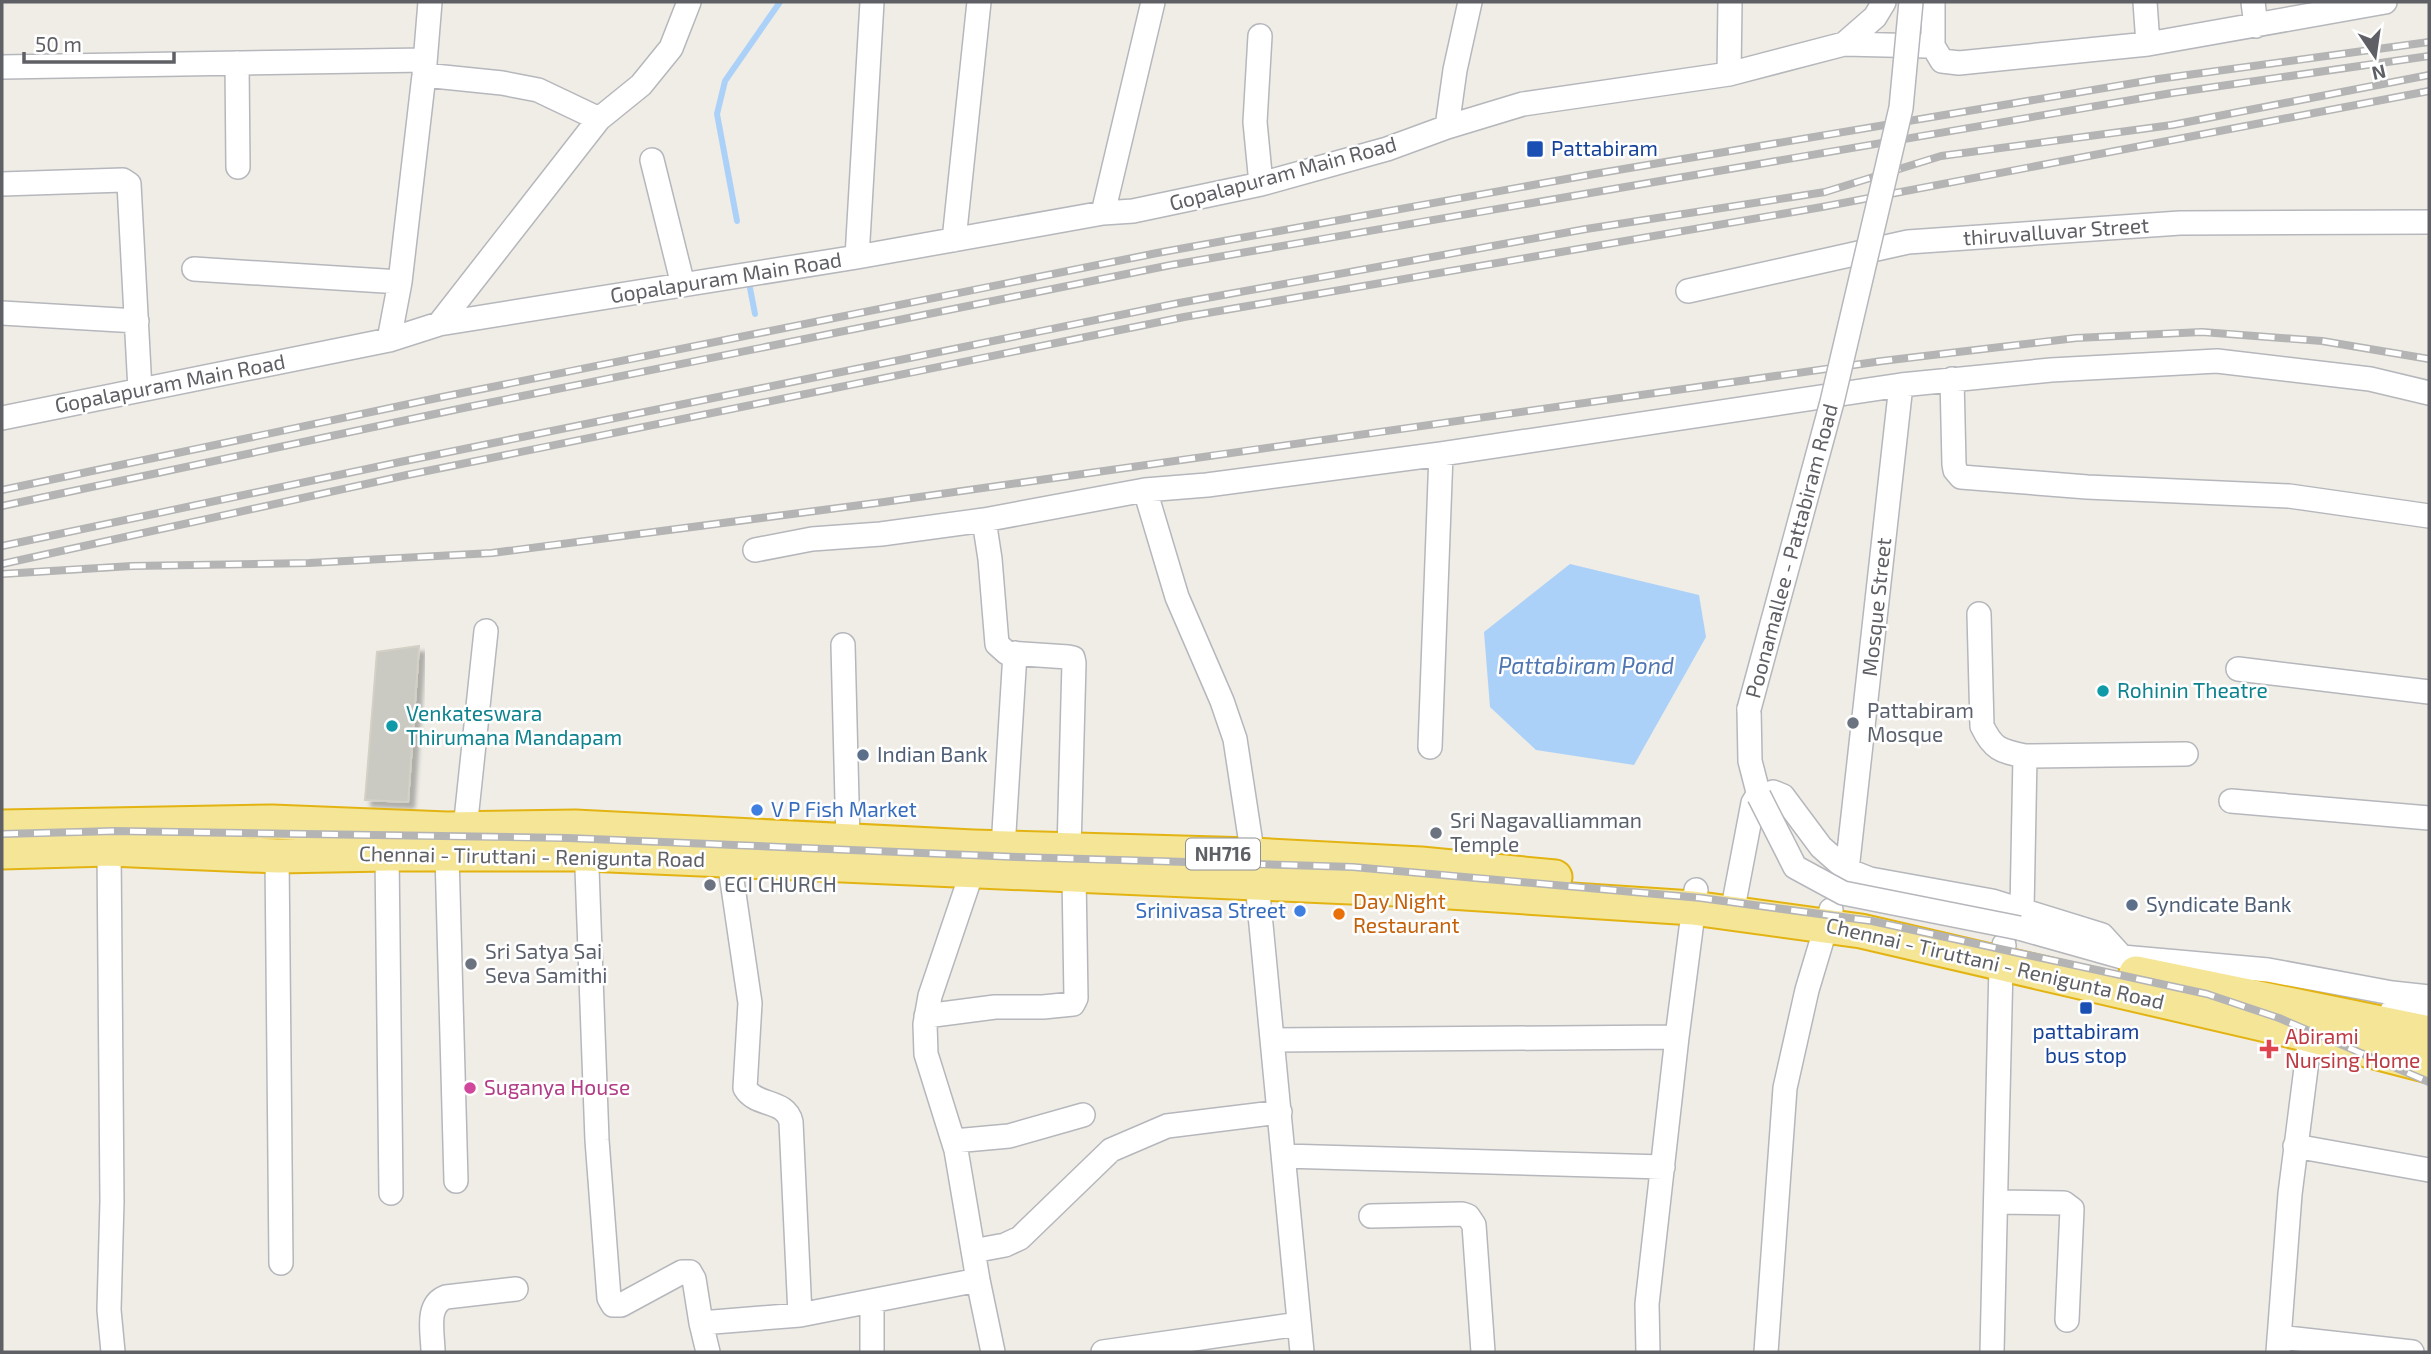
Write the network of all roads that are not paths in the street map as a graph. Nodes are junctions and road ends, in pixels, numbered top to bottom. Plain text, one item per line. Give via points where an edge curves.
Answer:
1 (431, 2) edge
2 (689, 2) edge
3 (873, 2) edge
4 (979, 2) edge
5 (1153, 2) edge
6 (1469, 2) edge
7 (1730, 2) edge
8 (1884, 2) edge
9 (1911, 2) edge
10 (1933, 2) edge
11 (2145, 2) edge
12 (2253, 2) edge
13 (2385, 2) edge
14 (2256, 26) junction
15 (1260, 36) dead end
16 (1844, 44) junction
17 (2148, 44) junction
18 (1933, 46) junction
19 (237, 63) junction
20 (2, 67) edge
21 (425, 68) junction
22 (1729, 74) junction
23 (599, 118) junction
24 (1447, 127) junction
25 (652, 160) dead end
26 (238, 167) dead end
27 (2, 184) edge
28 (1261, 184) junction
29 (1103, 214) junction
30 (2429, 222) edge
31 (954, 240) junction
32 (857, 257) junction
33 (194, 269) dead end
34 (400, 282) junction
35 (683, 285) junction
36 (1688, 291) dead end
37 (2, 313) edge
38 (137, 321) junction
39 (439, 324) junction
40 (389, 340) junction
41 (1952, 379) junction
42 (1901, 385) junction
43 (140, 390) junction
44 (2429, 393) edge
45 (2, 418) edge
46 (1441, 454) junction
47 (1145, 490) junction
48 (2429, 516) edge
49 (984, 520) junction
50 (755, 550) dead end
51 (1979, 614) dead end
52 (486, 631) dead end
53 (843, 645) dead end
54 (1015, 653) junction
55 (2238, 669) dead end
56 (2429, 692) edge
57 (1430, 747) dead end
58 (2186, 754) dead end
59 (2025, 756) junction
60 (2231, 801) dead end
61 (2429, 818) edge
62 (2, 827) edge
63 (848, 840) junction
64 (586, 841) junction
65 (456, 842) junction
66 (1003, 848) junction
67 (109, 849) junction
68 (2, 852) edge
69 (387, 854) junction
70 (277, 856) junction
71 (729, 860) junction
72 (1071, 863) junction
73 (1255, 869) junction
74 (1847, 870) junction
75 (972, 872) junction
76 (1694, 899) junction
77 (1733, 904) junction
78 (1828, 918) junction
79 (2011, 937) junction
80 (2249, 968) junction
81 (2429, 997) edge
82 (2429, 1015) edge
83 (926, 1016) junction
84 (2311, 1022) junction
85 (2429, 1033) edge
86 (1677, 1037) junction
87 (1273, 1040) junction
88 (2429, 1066) edge
89 (1280, 1112) junction
90 (1083, 1115) dead end
91 (954, 1141) junction
92 (2295, 1146) junction
93 (1284, 1156) junction
94 (1662, 1167) junction
95 (2429, 1170) edge
96 (456, 1181) dead end
97 (391, 1194) dead end
98 (1996, 1202) junction
99 (1371, 1216) dead end
100 (973, 1251) junction
101 (281, 1262) dead end
102 (978, 1280) junction
103 (516, 1289) dead end
104 (872, 1301) junction
105 (800, 1315) junction
106 (2067, 1320) dead end
107 (701, 1323) junction
108 (1299, 1324) junction
109 (2278, 1344) edge
110 (113, 1352) edge
111 (433, 1352) edge
112 (708, 1352) edge
113 (872, 1352) edge
114 (993, 1352) edge
115 (1104, 1352) edge
116 (1301, 1352) edge
117 (1483, 1352) edge
118 (1648, 1352) edge
119 (1766, 1352) edge
120 (1992, 1352) edge
121 (2412, 1352) edge

1 - 21 street
2 - 23 street via 671,48 641,85
3 - 32 street
4 - 31 street
5 - 29 street
6 - 24 street
7 - 22 street
8 - 16 street via 1875,18
9 - 79 street, Poonamallee - Pattabiram Road, bridge via 1901,108 1832,402 1749,709 1750,761 1759,796 1795,867 1843,893
10 - 18 street
11 - 17 street
12 - 14 street
13 - 14 street
14 - 17 street
15 - 28 street via 1255,122
16 - 18 street
16 - 22 street, Gopalapuram Main Road
17 - 18 street via 1959,63 1942,61
19 - 20 street
19 - 21 street
19 - 26 street
21 - 23 street via 538,90
21 - 34 street
22 - 24 street, Gopalapuram Main Road via 1523,104
23 - 39 street
24 - 28 street, Gopalapuram Main Road
25 - 35 street
27 - 38 street via 126,182 130,188
28 - 29 street, Gopalapuram Main Road
29 - 31 street, Gopalapuram Main Road
30 - 36 street, thiruvalluvar Street via 2180,223 1908,242
31 - 32 street, Gopalapuram Main Road
32 - 35 street, Gopalapuram Main Road
33 - 34 street
34 - 40 street
35 - 39 street, Gopalapuram Main Road
37 - 38 street
38 - 43 street
39 - 40 street, Gopalapuram Main Road
40 - 43 street, Gopalapuram Main Road
41 - 42 street
41 - 44 street via 2217,361 2370,379
41 - 48 street via 1954,464 1961,477 2289,496
42 - 46 street
42 - 74 street, Mosque Street
43 - 45 street, Gopalapuram Main Road
46 - 47 street
46 - 57 street
47 - 49 street
47 - 73 street via 1177,597 1235,739
49 - 50 street via 812,538
49 - 54 street via 995,640 1000,650
51 - 59 street via 1982,726 1990,742
52 - 65 street
53 - 63 street
54 - 66 street
54 - 72 street via 1073,658
55 - 56 street
58 - 59 street
59 - 79 street
60 - 61 street
62 - 65 highway, Chennai - Tiruttani - Renigunta Road / NH716 via 272,822 388,828
63 - 64 highway, Chennai - Tiruttani - Renigunta Road / NH716
63 - 66 highway, Chennai - Tiruttani - Renigunta Road / NH716
64 - 65 highway, Chennai - Tiruttani - Renigunta Road / NH716
64 - 71 highway, Chennai - Tiruttani - Renigunta Road / NH716
64 - 107 street via 597,1140 609,1298 613,1305 621,1305 690,1272
65 - 69 highway, Chennai - Tiruttani - Renigunta Road / NH716
65 - 96 street
66 - 72 highway, Chennai - Tiruttani - Renigunta Road / NH716
67 - 68 highway, Chennai - Tiruttani - Renigunta Road / NH716
67 - 70 highway, Chennai - Tiruttani - Renigunta Road / NH716
67 - 110 street via 109,1310
69 - 70 highway, Chennai - Tiruttani - Renigunta Road / NH716
69 - 97 street
70 - 101 street
71 - 75 highway, Chennai - Tiruttani - Renigunta Road / NH716
71 - 105 street via 750,1003 745,1088 752,1097 783,1108 791,1122
72 - 73 highway, Chennai - Tiruttani - Renigunta Road / NH716
72 - 75 highway, Chennai - Tiruttani - Renigunta Road / NH716
72 - 83 street via 1073,1004
73 - 76 highway, Chennai - Tiruttani - Renigunta Road / NH716 via 1421,864
73 - 87 street
74 - 77 street via 1821,846 1783,796 1773,792 1753,803
74 - 79 street via 1870,879 1992,901
75 - 83 street
76 - 77 highway, Chennai - Tiruttani - Renigunta Road / NH716
76 - 86 street
77 - 78 highway, Chennai - Tiruttani - Renigunta Road / NH716
78 - 79 highway, Chennai - Tiruttani - Renigunta Road / NH716
78 - 119 street via 1785,1088
79 - 80 street, Poonamallee - Pattabiram Road via 2122,957
79 - 84 highway, Chennai - Tiruttani - Renigunta Road / NH716
79 - 98 street
80 - 81 street, Poonamallee - Pattabiram Road
80 - 82 street via 2265,987
83 - 91 street via 926,1054
84 - 85 highway, Chennai - Tiruttani - Renigunta Road / NH716
84 - 88 highway, Chennai - Tiruttani - Renigunta Road / NH716
84 - 92 street
86 - 87 street
86 - 94 street
87 - 89 street
89 - 93 street
89 - 100 street via 1167,1126 1111,1150 1020,1238
90 - 91 street via 1009,1136
91 - 100 street
92 - 95 street
92 - 109 street
93 - 94 street
93 - 108 street
94 - 118 street via 1647,1304
98 - 106 street via 2064,1203 2072,1209
98 - 120 street
99 - 117 street via 1462,1214 1472,1220
100 - 102 street
102 - 104 street
102 - 114 street
103 - 111 street via 437,1300 432,1307
104 - 105 street
104 - 113 street
105 - 107 street
107 - 112 street
108 - 115 street
108 - 116 street
109 - 121 street

